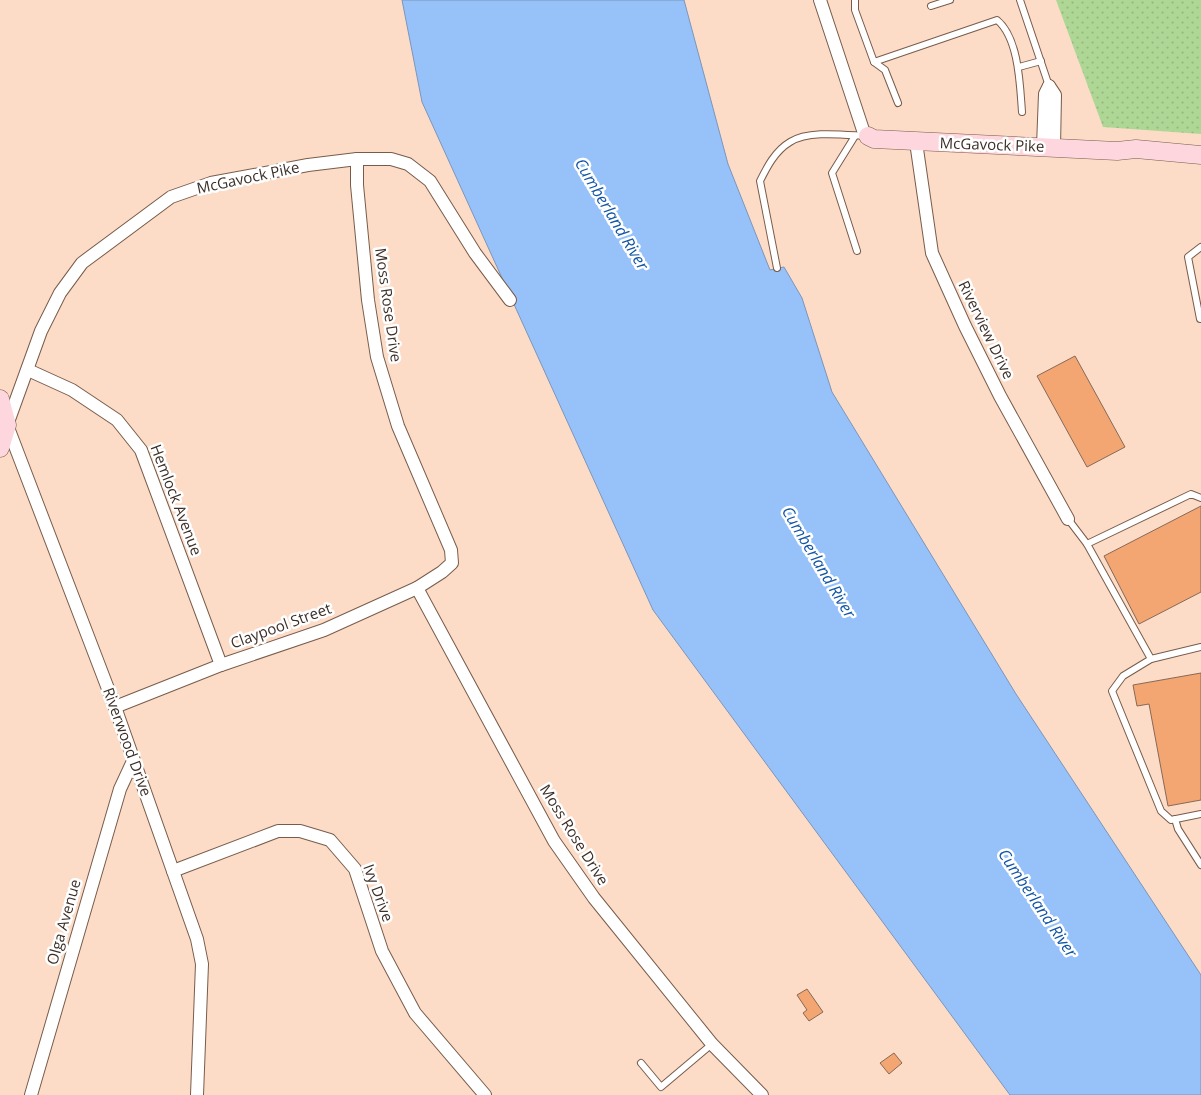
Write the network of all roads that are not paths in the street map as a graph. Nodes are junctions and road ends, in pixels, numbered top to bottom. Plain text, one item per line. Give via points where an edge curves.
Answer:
1 (820, 0) edge
2 (854, 0) edge
3 (950, 0) edge
4 (1020, 0) edge
5 (931, 6) dead end
6 (1041, 61) junction
7 (874, 62) junction
8 (1019, 67) junction
9 (1049, 86) joint
10 (898, 103) dead end
11 (1022, 112) dead end
12 (862, 136) junction
13 (916, 142) junction
14 (1048, 147) junction
15 (1117, 151) junction
16 (1201, 155) edge
17 (357, 159) junction
18 (1201, 163) edge
19 (1201, 247) edge
20 (857, 251) dead end
21 (777, 268) dead end
22 (510, 300) dead end
23 (1201, 320) edge
24 (28, 370) junction
25 (0, 399) edge
26 (7, 425) junction
27 (0, 448) edge
28 (1201, 498) edge
29 (1068, 519) joint
30 (1087, 544) junction
31 (452, 563) joint
32 (417, 588) junction
33 (1201, 647) edge
34 (1151, 659) junction
35 (221, 665) junction
36 (115, 707) junction
37 (133, 761) junction
38 (1201, 814) edge
39 (1175, 820) junction
40 (1201, 866) edge
41 (173, 871) junction
42 (712, 1044) junction
43 (641, 1063) dead end
44 (31, 1095) edge
45 (197, 1095) edge
46 (485, 1095) edge
47 (762, 1095) edge

1 - 12 street via 863,130
2 - 7 lane
3 - 5 lane
4 - 6 lane
6 - 8 lane
6 - 9 lane
7 - 8 lane via 997,20 1006,27
7 - 10 lane via 886,70
8 - 11 lane
9 - 14 street via 1055,95
12 - 13 street, McGavock Pike
12 - 20 lane via 832,173
12 - 21 lane via 829,134 802,137 775,155 760,182
13 - 14 street, McGavock Pike
13 - 29 street, Riverview Drive via 932,253 1000,396
14 - 15 street, McGavock Pike
15 - 16 street, McGavock Pike
15 - 18 street, McGavock Pike
17 - 22 street, McGavock Pike via 391,159 408,164 430,181 475,253
17 - 24 street, McGavock Pike via 210,183 171,197 82,263 60,293 41,332
17 - 31 street, Moss Rose Drive via 357,185 377,357 398,426 451,550
19 - 23 lane via 1188,258
24 - 26 street, McGavock Pike
24 - 35 street, Hemlock Avenue via 72,390 118,420 141,450
25 - 26 street, Riverwood Drive
26 - 27 street, McGavock Pike
26 - 36 street, Riverwood Drive
28 - 30 lane via 1191,494
29 - 30 lane
30 - 34 lane
31 - 32 street, Claypool Street
32 - 35 street, Claypool Street via 324,630
32 - 42 street, Moss Rose Drive via 554,841 594,898
33 - 34 lane
34 - 39 lane via 1123,676 1112,691 1161,811
35 - 36 street, Claypool Street
36 - 37 street, Riverwood Drive
37 - 41 street, Riverwood Drive
37 - 44 street, Olga Avenue via 120,789
38 - 39 lane
39 - 40 lane
41 - 45 street, Riverwood Drive via 197,939 202,964
41 - 46 street, Ivy Drive via 278,830 300,830 330,840 355,869 382,951 414,1013
42 - 43 lane via 661,1087
42 - 47 street, Moss Rose Drive

